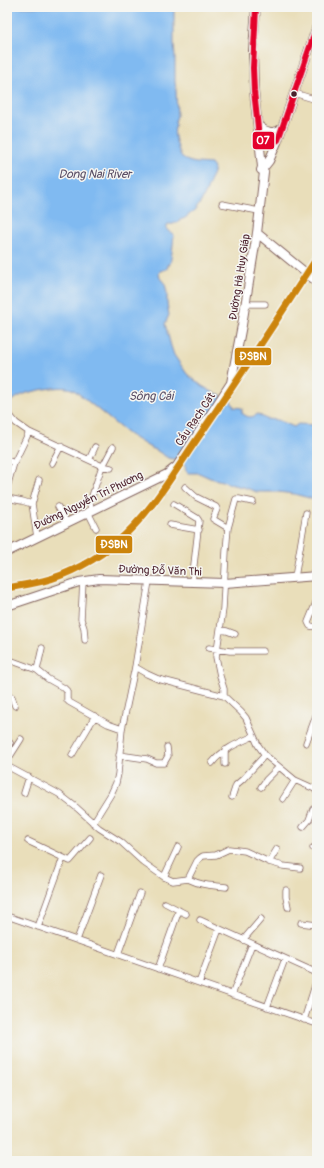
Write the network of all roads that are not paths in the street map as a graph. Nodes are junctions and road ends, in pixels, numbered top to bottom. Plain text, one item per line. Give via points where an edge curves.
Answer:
1 (256, 7) edge
2 (317, 26) edge
3 (308, 54) junction
4 (317, 56) edge
5 (294, 93) junction
6 (317, 100) edge
7 (258, 126) junction
8 (282, 128) junction
9 (259, 137) junction
10 (278, 140) junction
11 (264, 168) junction
12 (222, 204) dead end
13 (259, 211) junction
14 (257, 233) junction
15 (317, 282) edge
16 (246, 304) junction
17 (265, 304) dead end
18 (231, 385) joint
19 (8, 413) dead end
20 (29, 432) junction
21 (61, 446) junction
22 (95, 447) dead end
23 (113, 447) dead end
24 (7, 460) edge
25 (89, 460) junction
26 (14, 463) junction
27 (52, 463) dead end
28 (103, 466) junction
29 (177, 466) joint
30 (111, 468) dead end
31 (40, 480) dead end
32 (185, 486) dead end
33 (7, 487) edge
34 (7, 498) edge
35 (253, 502) dead end
36 (32, 504) junction
37 (174, 504) dead end
38 (58, 507) dead end
39 (90, 512) junction
40 (306, 513) dead end
41 (67, 523) junction
42 (170, 525) dead end
43 (96, 528) dead end
44 (228, 528) junction
45 (199, 530) junction
46 (37, 537) junction
47 (7, 552) edge
48 (317, 576) edge
49 (295, 577) junction
50 (83, 581) junction
51 (149, 581) junction
52 (192, 582) junction
53 (225, 583) junction
54 (317, 592) edge
55 (7, 606) edge
56 (317, 627) edge
57 (221, 630) junction
58 (235, 634) dead end
59 (85, 640) dead end
60 (42, 648) dead end
61 (209, 648) dead end
62 (217, 650) junction
63 (263, 651) dead end
64 (7, 659) edge
65 (136, 667) junction
66 (37, 670) junction
67 (224, 696) junction
68 (7, 697) edge
69 (15, 706) dead end
70 (317, 713) edge
71 (95, 716) junction
72 (122, 729) junction
73 (254, 736) junction
74 (21, 739) dead end
75 (306, 743) dead end
76 (167, 747) dead end
77 (225, 750) junction
78 (265, 754) junction
79 (72, 755) dead end
80 (119, 755) junction
81 (7, 761) edge
82 (212, 764) dead end
83 (225, 764) dead end
84 (7, 766) edge
85 (279, 767) junction
86 (29, 778) junction
87 (294, 780) junction
88 (261, 787) dead end
89 (317, 792) edge
90 (24, 793) dead end
91 (232, 797) dead end
92 (283, 798) dead end
93 (317, 806) edge
94 (93, 823) junction
95 (303, 827) dead end
96 (90, 838) dead end
97 (28, 841) dead end
98 (178, 847) dead end
99 (277, 849) dead end
100 (63, 858) junction
101 (269, 862) junction
102 (300, 868) dead end
103 (101, 875) dead end
104 (164, 877) junction
105 (188, 879) junction
106 (226, 887) dead end
107 (286, 890) dead end
108 (140, 893) dead end
109 (165, 903) dead end
110 (288, 907) dead end
111 (179, 910) junction
112 (186, 914) dead end
113 (7, 916) edge
114 (261, 919) dead end
115 (200, 920) dead end
116 (301, 923) dead end
117 (317, 925) edge
118 (38, 926) junction
119 (219, 929) junction
120 (77, 940) junction
121 (243, 940) junction
122 (252, 944) junction
123 (118, 954) junction
124 (285, 959) junction
125 (158, 969) junction
126 (317, 973) edge
127 (317, 979) edge
128 (199, 983) junction
129 (232, 994) junction
130 (268, 1007) junction
131 (304, 1020) junction
132 (317, 1024) edge

1 - 7 main road via 253,68
2 - 3 main road, Đường Hà Huy Giáp
3 - 4 main road
3 - 5 main road, Đường Hà Huy Giáp
5 - 6 street
5 - 8 main road, Đường Hà Huy Giáp
7 - 8 main road via 270,132
7 - 9 main road
8 - 10 main road, Đường Hà Huy Giáp
9 - 10 main road via 271,144
9 - 11 main road
10 - 11 main road, Đường Hà Huy Giáp
11 - 13 main road, Đường Hà Huy Giáp
12 - 13 street
13 - 14 main road, Đường Hà Huy Giáp
14 - 15 main road
14 - 16 main road, Đường Hà Huy Giáp
16 - 17 street
16 - 18 main road, Đường Hà Huy Giáp
18 - 29 main road, Cầu Rạch Cát
19 - 20 street via 16,423
20 - 21 street
20 - 26 street
21 - 25 street
21 - 27 street
22 - 25 street
23 - 28 street
24 - 26 street
25 - 28 street
26 - 33 street
28 - 30 street
28 - 39 street via 91,499
29 - 39 main road, Đường Nguyễn Tri Phương via 167,474
31 - 36 street
32 - 44 street via 196,497 216,507 213,519
34 - 36 street
35 - 44 street via 236,500
36 - 46 street
37 - 45 street via 199,519
38 - 41 street
39 - 41 main road, Đường Nguyễn Tri Phương
39 - 43 street
40 - 49 street
41 - 46 main road, Đường Nguyễn Tri Phương
42 - 45 street
44 - 53 street
45 - 52 street
46 - 47 main road, Đường Nguyễn Tri Phương
48 - 49 main road, Đường Đỗ Văn Thi
49 - 53 main road, Đường Đỗ Văn Thi
50 - 51 main road, Đường Đỗ Văn Thi
50 - 55 main road, Đường Đỗ Văn Thi
50 - 59 street via 81,619
51 - 52 main road, Đường Đỗ Văn Thi
51 - 65 street
52 - 53 main road, Đường Đỗ Văn Thi
53 - 57 street
54 - 56 street via 317,600 308,622 310,626
57 - 58 street
57 - 62 street
60 - 66 street
61 - 62 street
62 - 63 street
62 - 67 street
64 - 66 street
65 - 67 street via 158,679
65 - 72 street
66 - 71 street via 68,691 68,702
67 - 73 street via 246,718
68 - 69 street via 12,697
70 - 75 street
71 - 72 street
71 - 79 street
72 - 80 street
73 - 77 street
73 - 78 street
74 - 81 street
76 - 80 street via 168,756 162,764
77 - 82 street
77 - 83 street
78 - 85 street
78 - 91 street via 236,785
80 - 94 street via 116,783
84 - 86 street
85 - 87 street
85 - 88 street
86 - 90 street
86 - 94 street via 59,794
87 - 89 street
87 - 92 street
93 - 95 street
94 - 104 street
96 - 100 street via 70,861
97 - 100 street
98 - 104 street
99 - 101 street
100 - 118 street
101 - 102 street
101 - 105 street via 246,851 229,849 200,858
103 - 120 street
104 - 105 street via 173,881
105 - 106 street via 206,885
107 - 110 street
108 - 123 street
109 - 111 street
111 - 112 street
111 - 125 street
113 - 118 street
114 - 121 street
115 - 119 street
116 - 117 street
118 - 120 street
119 - 121 street
119 - 128 street
120 - 123 street
121 - 122 street
122 - 124 street
122 - 129 street
123 - 125 street
124 - 126 street
124 - 130 street
125 - 128 street
127 - 131 street
128 - 129 street
129 - 130 street
130 - 131 street
131 - 132 street

